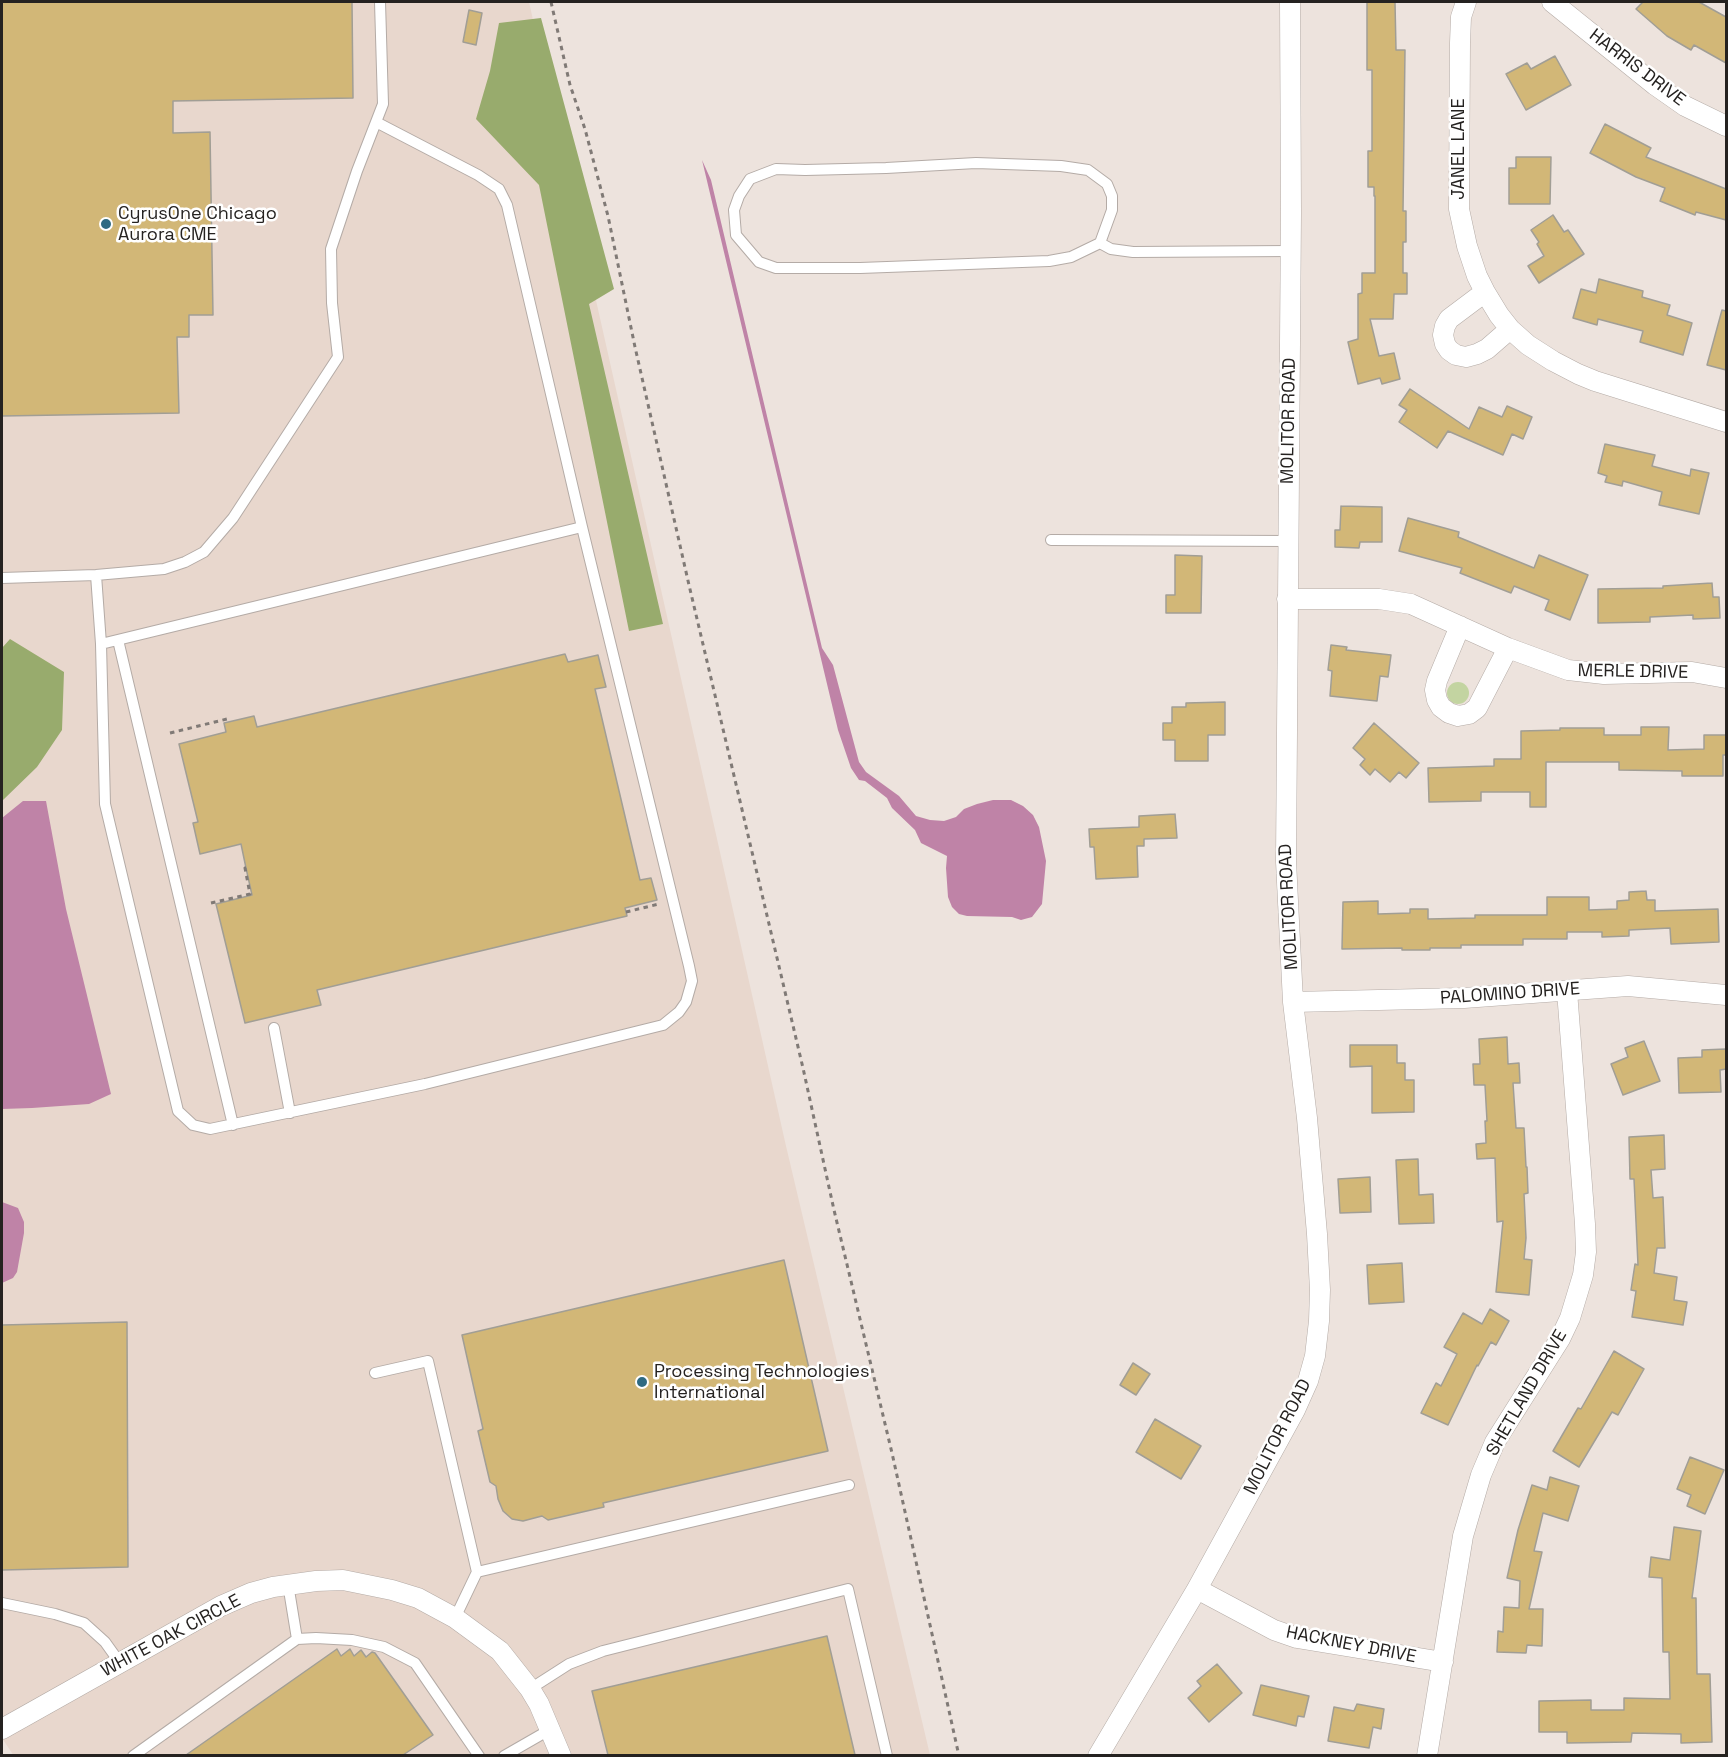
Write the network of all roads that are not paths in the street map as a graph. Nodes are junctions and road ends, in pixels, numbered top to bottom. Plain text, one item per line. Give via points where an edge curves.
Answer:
1 (380, 2) edge
2 (1290, 2) edge
3 (1466, 2) edge
4 (1552, 2) edge
5 (376, 122) junction
6 (1726, 126) edge
7 (1100, 243) junction
8 (1291, 251) junction
9 (1485, 292) junction
10 (1510, 329) junction
11 (1726, 422) edge
12 (582, 527) junction
13 (1051, 540) dead end
14 (1288, 541) junction
15 (96, 575) junction
16 (2, 579) edge
17 (1287, 598) junction
18 (1460, 626) junction
19 (118, 640) junction
20 (101, 644) junction
21 (1508, 648) junction
22 (1726, 678) edge
23 (1568, 991) junction
24 (1726, 995) edge
25 (1293, 1002) junction
26 (274, 1028) dead end
27 (290, 1113) junction
28 (232, 1125) junction
29 (375, 1373) dead end
30 (849, 1485) dead end
31 (477, 1572) junction
32 (288, 1584) junction
33 (1197, 1589) junction
34 (2, 1603) edge
35 (455, 1618) junction
36 (297, 1639) junction
37 (1443, 1662) junction
38 (120, 1663) junction
39 (530, 1689) junction
40 (2, 1729) edge
41 (551, 1729) junction
42 (133, 1755) edge
43 (479, 1755) edge
44 (504, 1755) edge
45 (561, 1755) edge
46 (887, 1755) edge
47 (1098, 1755) edge
48 (1427, 1755) edge

1 - 5 lane via 383,104
2 - 8 street, MOLITOR ROAD
3 - 9 street, JANEL LANE via 1461,17 1458,195 1462,231
4 - 6 street, HARRIS DRIVE via 1655,86
5 - 12 lane via 499,189 507,205
5 - 15 lane via 331,249 338,357 234,518 204,552 164,569
7 - 7 lane via 1071,257 1049,261 776,268 759,262 736,235 734,210 750,178 776,169 976,163 1061,166 1088,170 1107,184 1112,210
7 - 8 lane via 1133,252
8 - 14 street, MOLITOR ROAD
9 - 10 street, JANEL LANE
9 - 10 street via 1449,319 1443,336 1449,350 1466,357 1476,354
10 - 11 street, JANEL LANE via 1536,351 1586,378
12 - 19 lane
12 - 27 lane via 689,966 692,981 686,1002 663,1025
13 - 14 lane
14 - 17 street, MOLITOR ROAD
15 - 16 lane
15 - 20 lane
17 - 18 street, MERLE DRIVE via 1393,601 1411,604
17 - 25 street, MOLITOR ROAD via 1286,861
18 - 21 street, MERLE DRIVE
18 - 21 street via 1435,690 1441,707 1449,713 1458,716 1477,708
19 - 20 lane
19 - 28 lane
20 - 28 lane via 105,804 178,1111 193,1125 210,1129
21 - 22 street, MERLE DRIVE via 1568,670 1588,673 1692,672
23 - 24 street, PALOMINO DRIVE via 1628,986
23 - 25 street, PALOMINO DRIVE
23 - 37 street, SHETLAND DRIVE via 1585,1224 1583,1275 1560,1339 1496,1442 1481,1475 1463,1536
25 - 33 street, MOLITOR ROAD via 1318,1245 1320,1290 1315,1356 1295,1410
26 - 27 lane
27 - 28 lane
29 - 31 lane via 428,1361
30 - 31 lane
31 - 35 lane
32 - 35 street, WHITE OAK CIRCLE via 343,1580 377,1586 418,1598
32 - 36 lane
32 - 38 street, WHITE OAK CIRCLE via 221,1606
33 - 37 street, HACKNEY DRIVE via 1297,1638
33 - 47 street, MOLITOR ROAD
34 - 38 lane via 84,1623
35 - 39 street, WHITE OAK CIRCLE via 500,1651
36 - 42 lane
36 - 43 lane via 352,1640 384,1647 415,1662
37 - 48 street, SHETLAND DRIVE
38 - 40 street, WHITE OAK CIRCLE
39 - 41 street, WHITE OAK CIRCLE
39 - 46 lane via 583,1657 848,1589
41 - 44 lane
41 - 45 street, WHITE OAK CIRCLE

